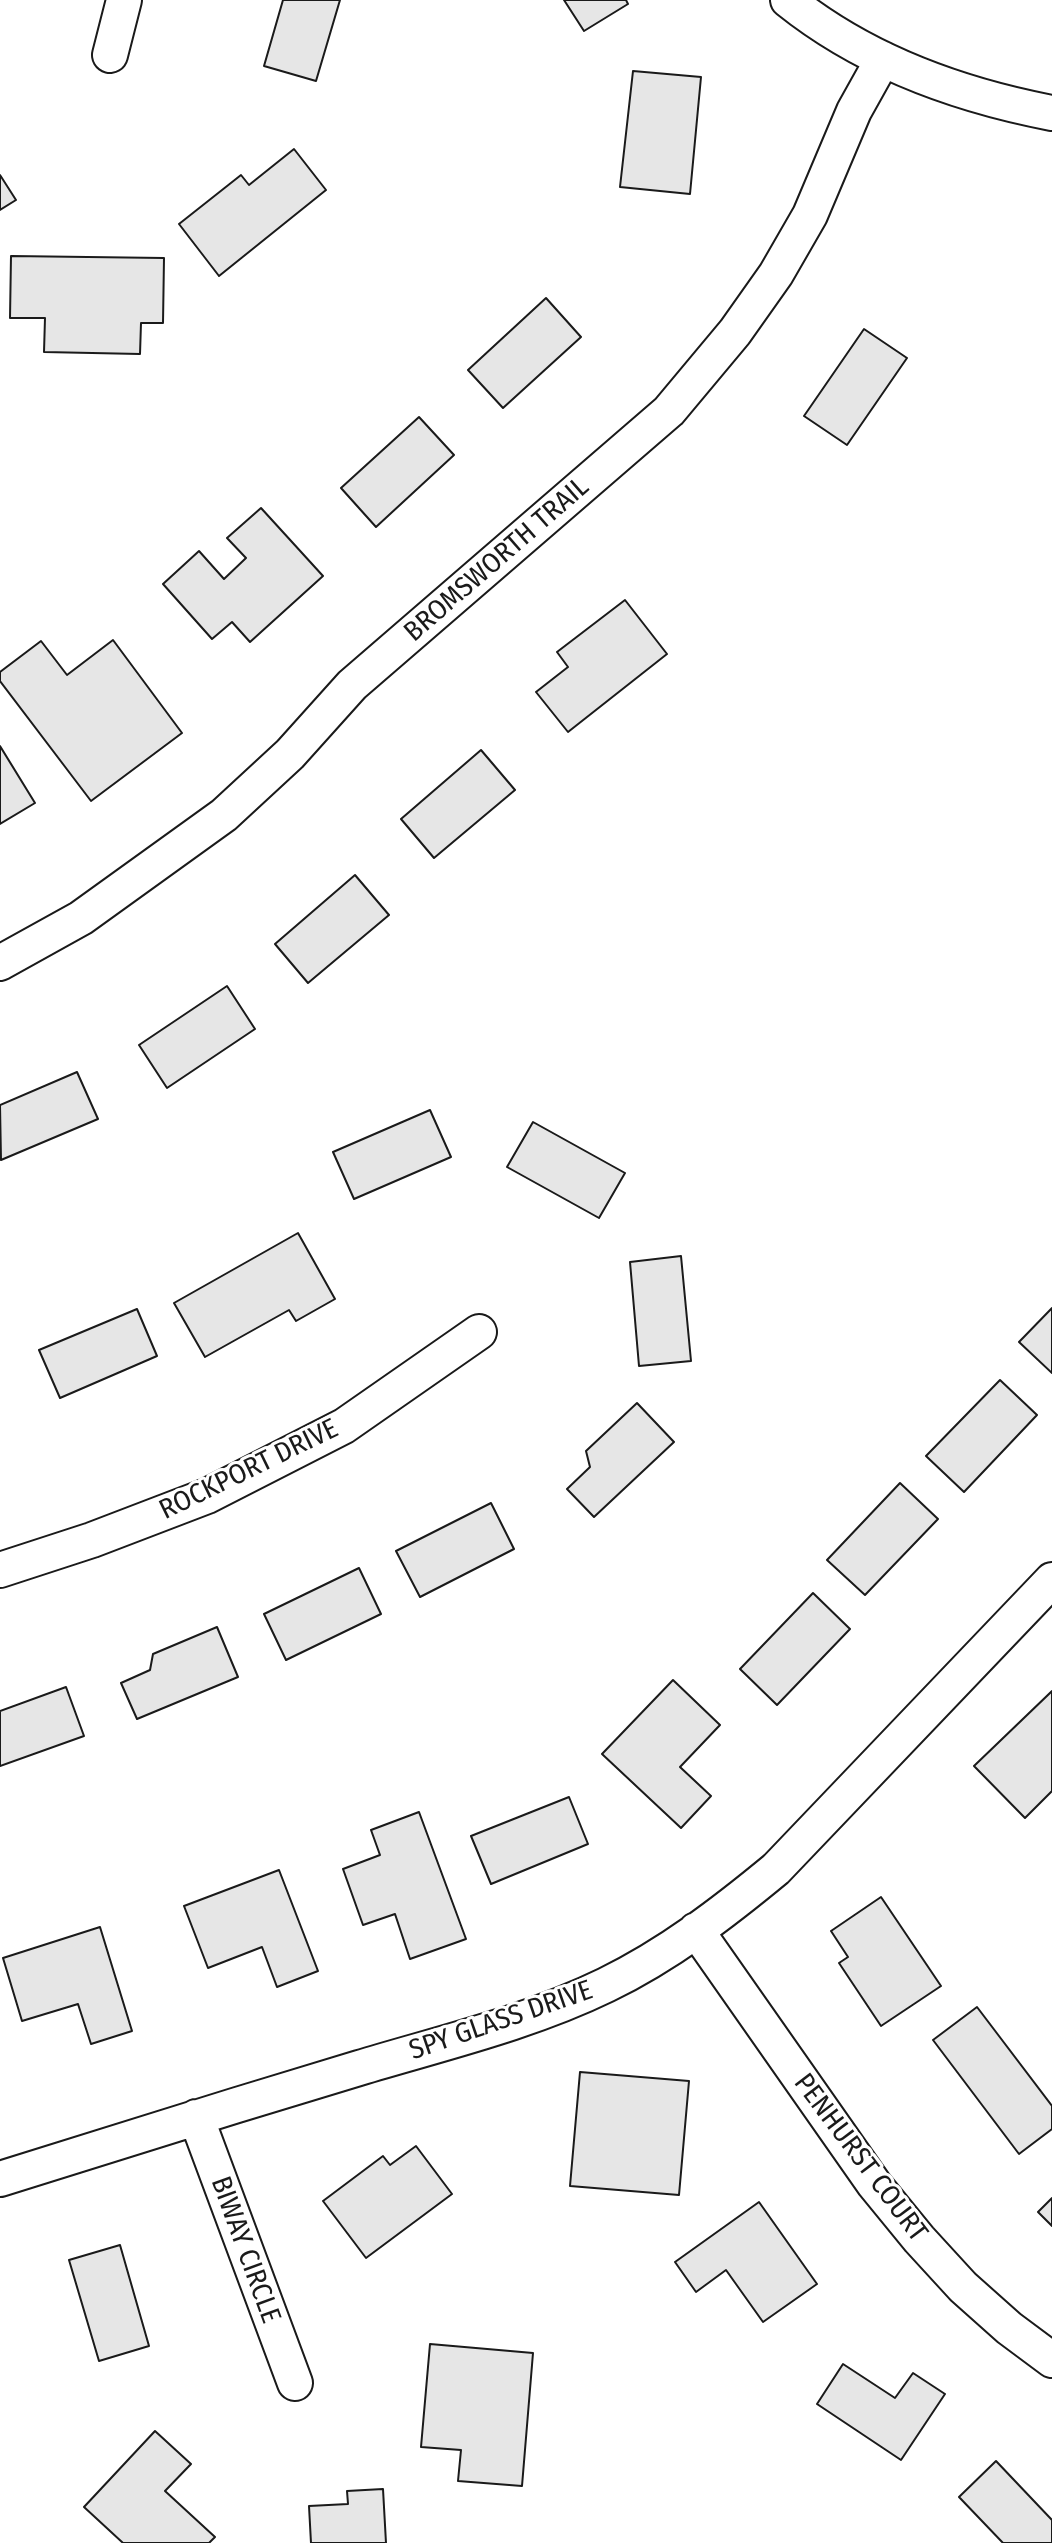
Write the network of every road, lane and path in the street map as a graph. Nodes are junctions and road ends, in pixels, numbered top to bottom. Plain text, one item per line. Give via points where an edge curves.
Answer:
1 (124, 0) edge
2 (788, 0) edge
3 (110, 55) dead end
4 (883, 59) junction
5 (1052, 113) edge
6 (0, 963) edge
7 (479, 1332) dead end
8 (0, 1570) edge
9 (1052, 1580) edge
10 (696, 1930) junction
11 (196, 2117) junction
12 (0, 2179) edge
13 (1052, 2360) edge
14 (295, 2383) dead end

1 - 3 street
2 - 4 street
4 - 5 street via 941,85
4 - 6 street, BROMSWORTH TRAIL via 854,111 810,215 776,274 669,411 352,685 290,754 224,815 81,918
7 - 8 street, ROCKPORT DRIVE via 344,1426 207,1496
9 - 10 street, SPY GLASS DRIVE via 776,1869
10 - 11 street, SPY GLASS DRIVE via 607,1985 537,2015
10 - 13 street, PENHURST COURT via 874,2184 919,2239 974,2297
11 - 12 street, SPY GLASS DRIVE
11 - 14 street, BIWAY CIRCLE

